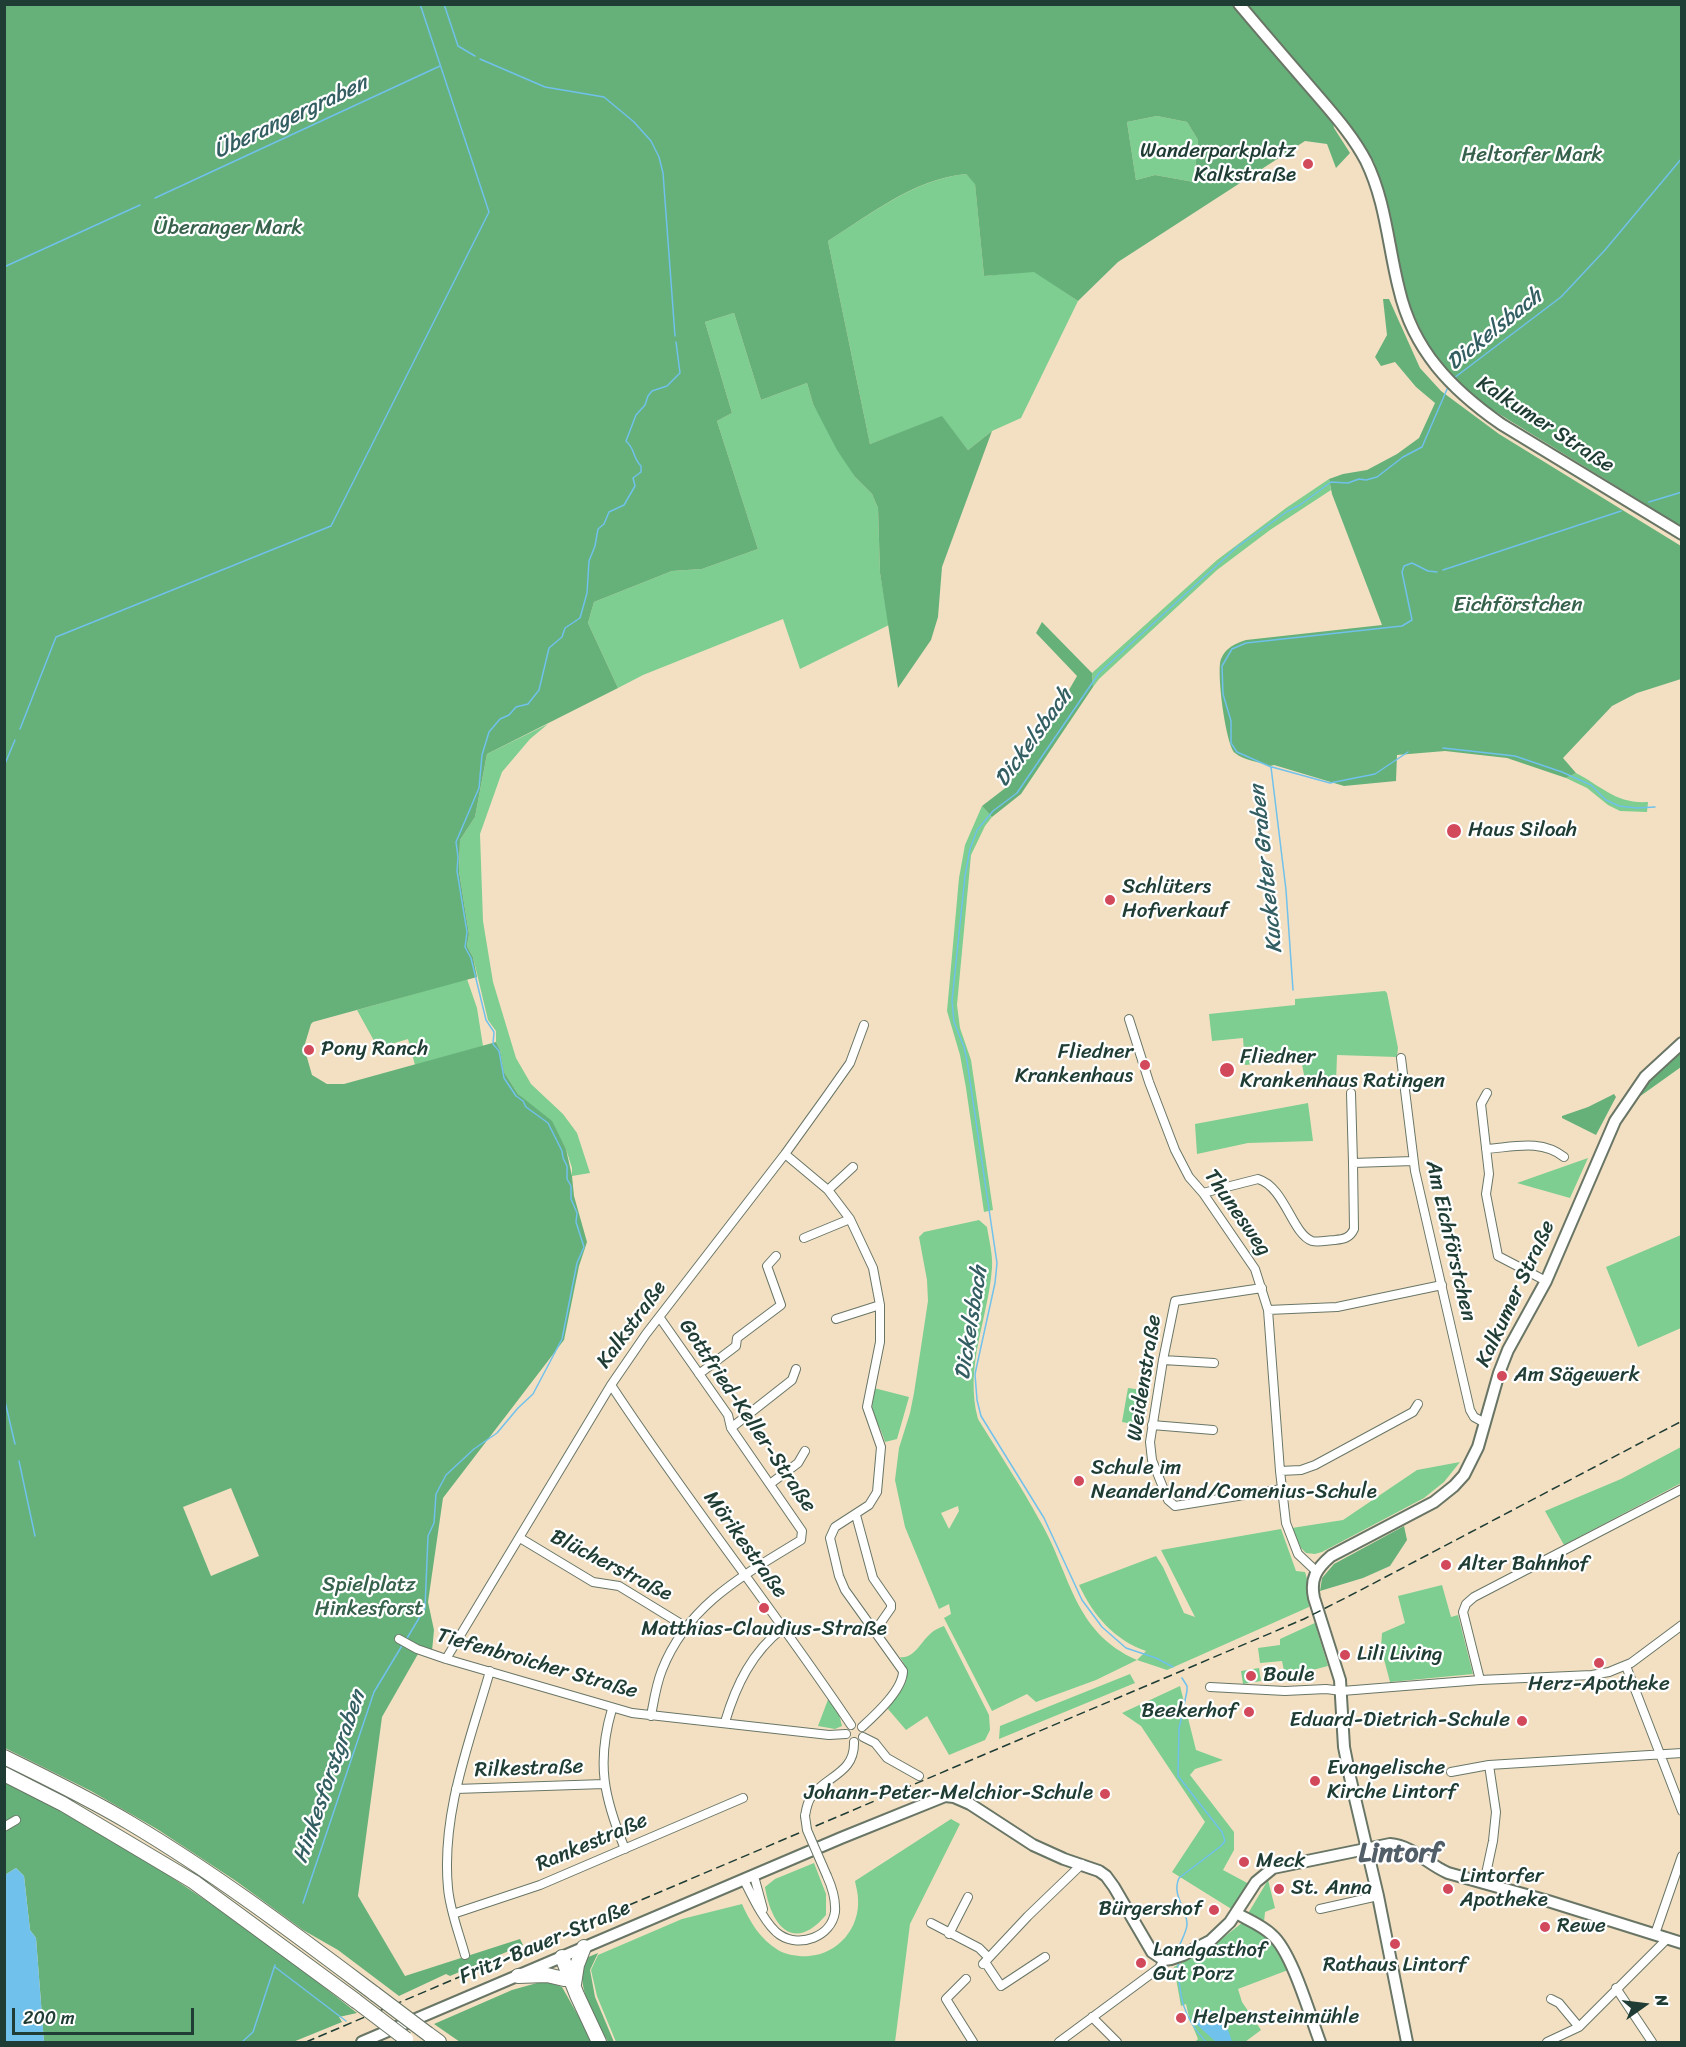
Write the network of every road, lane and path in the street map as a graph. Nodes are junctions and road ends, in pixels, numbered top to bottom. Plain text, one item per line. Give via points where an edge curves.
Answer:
1 (1239, 4) edge
2 (1682, 534) edge
3 (1129, 1019) dead end
4 (864, 1025) dead end
5 (1682, 1043) edge
6 (1401, 1058) dead end
7 (1351, 1093) dead end
8 (1487, 1093) dead end
9 (1486, 1149) junction
10 (785, 1154) junction
11 (1564, 1157) dead end
12 (1413, 1161) junction
13 (1353, 1163) junction
14 (853, 1167) dead end
15 (828, 1190) junction
16 (1203, 1193) junction
17 (850, 1219) junction
18 (804, 1238) dead end
19 (776, 1256) dead end
20 (1546, 1281) junction
21 (1442, 1285) junction
22 (1262, 1288) junction
23 (880, 1305) junction
24 (1268, 1310) junction
25 (660, 1318) junction
26 (836, 1319) dead end
27 (1162, 1360) junction
28 (1214, 1363) dead end
29 (796, 1369) dead end
30 (699, 1374) junction
31 (611, 1385) junction
32 (1418, 1404) dead end
33 (1485, 1423) junction
34 (1152, 1425) junction
35 (731, 1428) junction
36 (1213, 1430) dead end
37 (805, 1451) dead end
38 (1280, 1472) junction
39 (770, 1484) junction
40 (1281, 1489) junction
41 (1682, 1489) edge
42 (856, 1515) junction
43 (520, 1538) junction
44 (743, 1575) junction
45 (1314, 1576) junction
46 (1682, 1625) edge
47 (686, 1627) junction
48 (783, 1628) junction
49 (875, 1631) junction
50 (399, 1639) dead end
51 (446, 1659) junction
52 (1626, 1666) junction
53 (490, 1671) junction
54 (1480, 1680) junction
55 (1210, 1687) dead end
56 (1342, 1691) junction
57 (612, 1709) junction
58 (651, 1716) junction
59 (725, 1722) junction
60 (851, 1725) junction
61 (862, 1727) junction
62 (846, 1734) junction
63 (863, 1737) junction
64 (854, 1742) junction
65 (1682, 1753) edge
66 (1660, 1754) junction
67 (4, 1757) edge
68 (1489, 1765) junction
69 (1451, 1772) dead end
70 (4, 1774) edge
71 (919, 1776) dead end
72 (604, 1784) junction
73 (456, 1790) junction
74 (743, 1798) dead end
75 (1682, 1810) edge
76 (16, 1820) dead end
77 (4, 1827) edge
78 (1367, 1848) junction
79 (625, 1849) junction
80 (1682, 1856) edge
81 (1082, 1864) junction
82 (749, 1878) junction
83 (1484, 1884) junction
84 (1378, 1896) junction
85 (968, 1897) dead end
86 (1320, 1909) dead end
87 (1236, 1913) junction
88 (453, 1914) junction
89 (932, 1923) dead end
90 (949, 1934) junction
91 (1655, 1934) junction
92 (1668, 1938) junction
93 (1682, 1943) edge
94 (584, 1947) junction
95 (465, 1955) dead end
96 (1045, 1957) dead end
97 (559, 1958) junction
98 (1168, 1960) junction
99 (985, 1961) junction
100 (518, 1976) junction
101 (966, 1979) dead end
102 (572, 1986) junction
103 (1616, 1988) junction
104 (1551, 1999) dead end
105 (1092, 2017) junction
106 (1579, 2026) junction
107 (434, 2038) edge
108 (409, 2041) edge
109 (362, 2043) edge
110 (599, 2043) edge
111 (973, 2043) edge
112 (1059, 2043) edge
113 (1118, 2043) edge
114 (1320, 2043) edge
115 (1407, 2043) edge
116 (1547, 2043) edge
117 (1652, 2043) edge

1 - 2 main road, Kalkumer Straße via 1340,122 1365,159 1386,220 1399,289 1410,322 1426,353 1451,384 1502,424
3 - 16 street, Thunesweg via 1175,1150 1189,1177
4 - 10 street, Kalkstraße via 850,1063
5 - 20 main road, Kalkumer Straße via 1645,1077 1614,1120
6 - 12 street, Am Eichförstchen
7 - 13 street
8 - 9 street via 1481,1104
9 - 11 street via 1535,1144
9 - 20 street via 1486,1194 1498,1256
10 - 15 street
10 - 25 street, Kalkstraße
12 - 13 street
12 - 21 street, Am Eichförstchen
13 - 16 street via 1354,1229 1352,1235 1343,1239 1316,1241 1305,1237 1265,1181 1258,1179
14 - 15 street
15 - 17 street
16 - 22 street, Thunesweg via 1255,1269
17 - 18 street
17 - 23 street via 873,1268
19 - 30 street via 767,1266 781,1305 737,1338 736,1346
20 - 33 main road, Kalkumer Straße via 1508,1350
21 - 24 street via 1337,1307
21 - 33 street, Am Eichförstchen via 1470,1410
22 - 24 street, Thunesweg
22 - 27 street, Weidenstraße via 1175,1301
23 - 26 street
23 - 42 street via 880,1342 867,1407 881,1447 877,1492
24 - 38 street, Thunesweg
25 - 30 street, Gottfried-Keller-Straße
25 - 31 street, Kalkstraße
27 - 28 street
27 - 34 street, Weidenstraße
29 - 35 street via 792,1380
30 - 35 street, Gottfried-Keller-Straße via 728,1415
31 - 43 street, Kalkstraße
31 - 44 street, Mörikestraße
32 - 38 street via 1413,1412 1315,1465
33 - 45 main road, Kalkumer Straße via 1471,1463 1455,1486 1331,1556
34 - 36 street
34 - 40 street, Weidenstraße via 1152,1460 1172,1505
35 - 39 street, Gottfried-Keller-Straße
37 - 39 street via 798,1463
38 - 40 street, Thunesweg
39 - 44 street, Gottfried-Keller-Straße via 802,1531 802,1537
40 - 45 street, Thunesweg via 1293,1546
41 - 54 street via 1473,1597 1463,1612
42 - 49 street via 873,1578 891,1604
42 - 49 street via 835,1527 831,1546 845,1590
43 - 47 street, Blücherstraße via 593,1582 619,1586
43 - 51 street, Kalkstraße
44 - 47 street via 713,1598
44 - 48 street, Mörikestraße
45 - 56 main road via 1314,1598
46 - 52 street
47 - 58 street via 656,1686
48 - 59 street via 768,1639 748,1666
48 - 60 street, Mörikestraße
49 - 61 street via 901,1666 903,1676 887,1702
50 - 51 street, Tiefenbroicher Straße
51 - 53 street, Tiefenbroicher Straße
52 - 54 street via 1592,1675
52 - 66 street
53 - 57 street, Tiefenbroicher Straße
53 - 73 street
54 - 56 street
55 - 56 street
56 - 78 main road via 1344,1746
57 - 58 street, Tiefenbroicher Straße
57 - 72 street via 605,1742
58 - 59 street, Tiefenbroicher Straße
59 - 62 street, Tiefenbroicher Straße
60 - 61 street
60 - 62 street
61 - 63 street
62 - 64 street
63 - 64 street
63 - 71 street via 875,1743 887,1758
64 - 82 street, bridge via 854,1751 844,1770 811,1797 805,1816 807,1830 833,1891 832,1922 809,1940 789,1939 772,1929
65 - 66 street
66 - 68 street
66 - 75 street
67 - 107 highway, bridge via 77,1793 204,1870
68 - 69 street
68 - 83 street via 1496,1812
70 - 108 highway, bridge via 63,1804 194,1882
72 - 73 street, Rilkestraße
72 - 79 street
73 - 88 street via 447,1852
74 - 79 street, Rankestraße
76 - 77 street
78 - 83 main road via 1403,1846 1437,1869
78 - 84 main road
78 - 87 main road via 1273,1868 1256,1882
79 - 88 street, Rankestraße via 540,1885
80 - 91 street
81 - 82 main road via 1034,1845 970,1804 945,1797
81 - 98 main road via 1106,1876 1152,1952
81 - 99 street
82 - 94 main road, Fritz-Bauer-Straße
83 - 91 main road
84 - 86 street
84 - 115 main road
85 - 90 street
87 - 98 main road via 1210,1941
87 - 114 main road via 1273,1935 1280,1944
88 - 95 street
89 - 90 street
90 - 99 street via 978,1948
91 - 92 main road
92 - 93 main road
92 - 103 street
94 - 97 main road, Fritz-Bauer-Straße
94 - 102 highway
96 - 99 street via 1001,1986
97 - 100 main road, Fritz-Bauer-Straße
97 - 102 highway
98 - 105 street
100 - 102 highway via 547,1976
100 - 109 main road, Fritz-Bauer-Straße
101 - 111 street via 946,1999
102 - 110 highway
103 - 106 street
103 - 117 street
104 - 106 street
105 - 112 street
105 - 113 street
106 - 116 street

